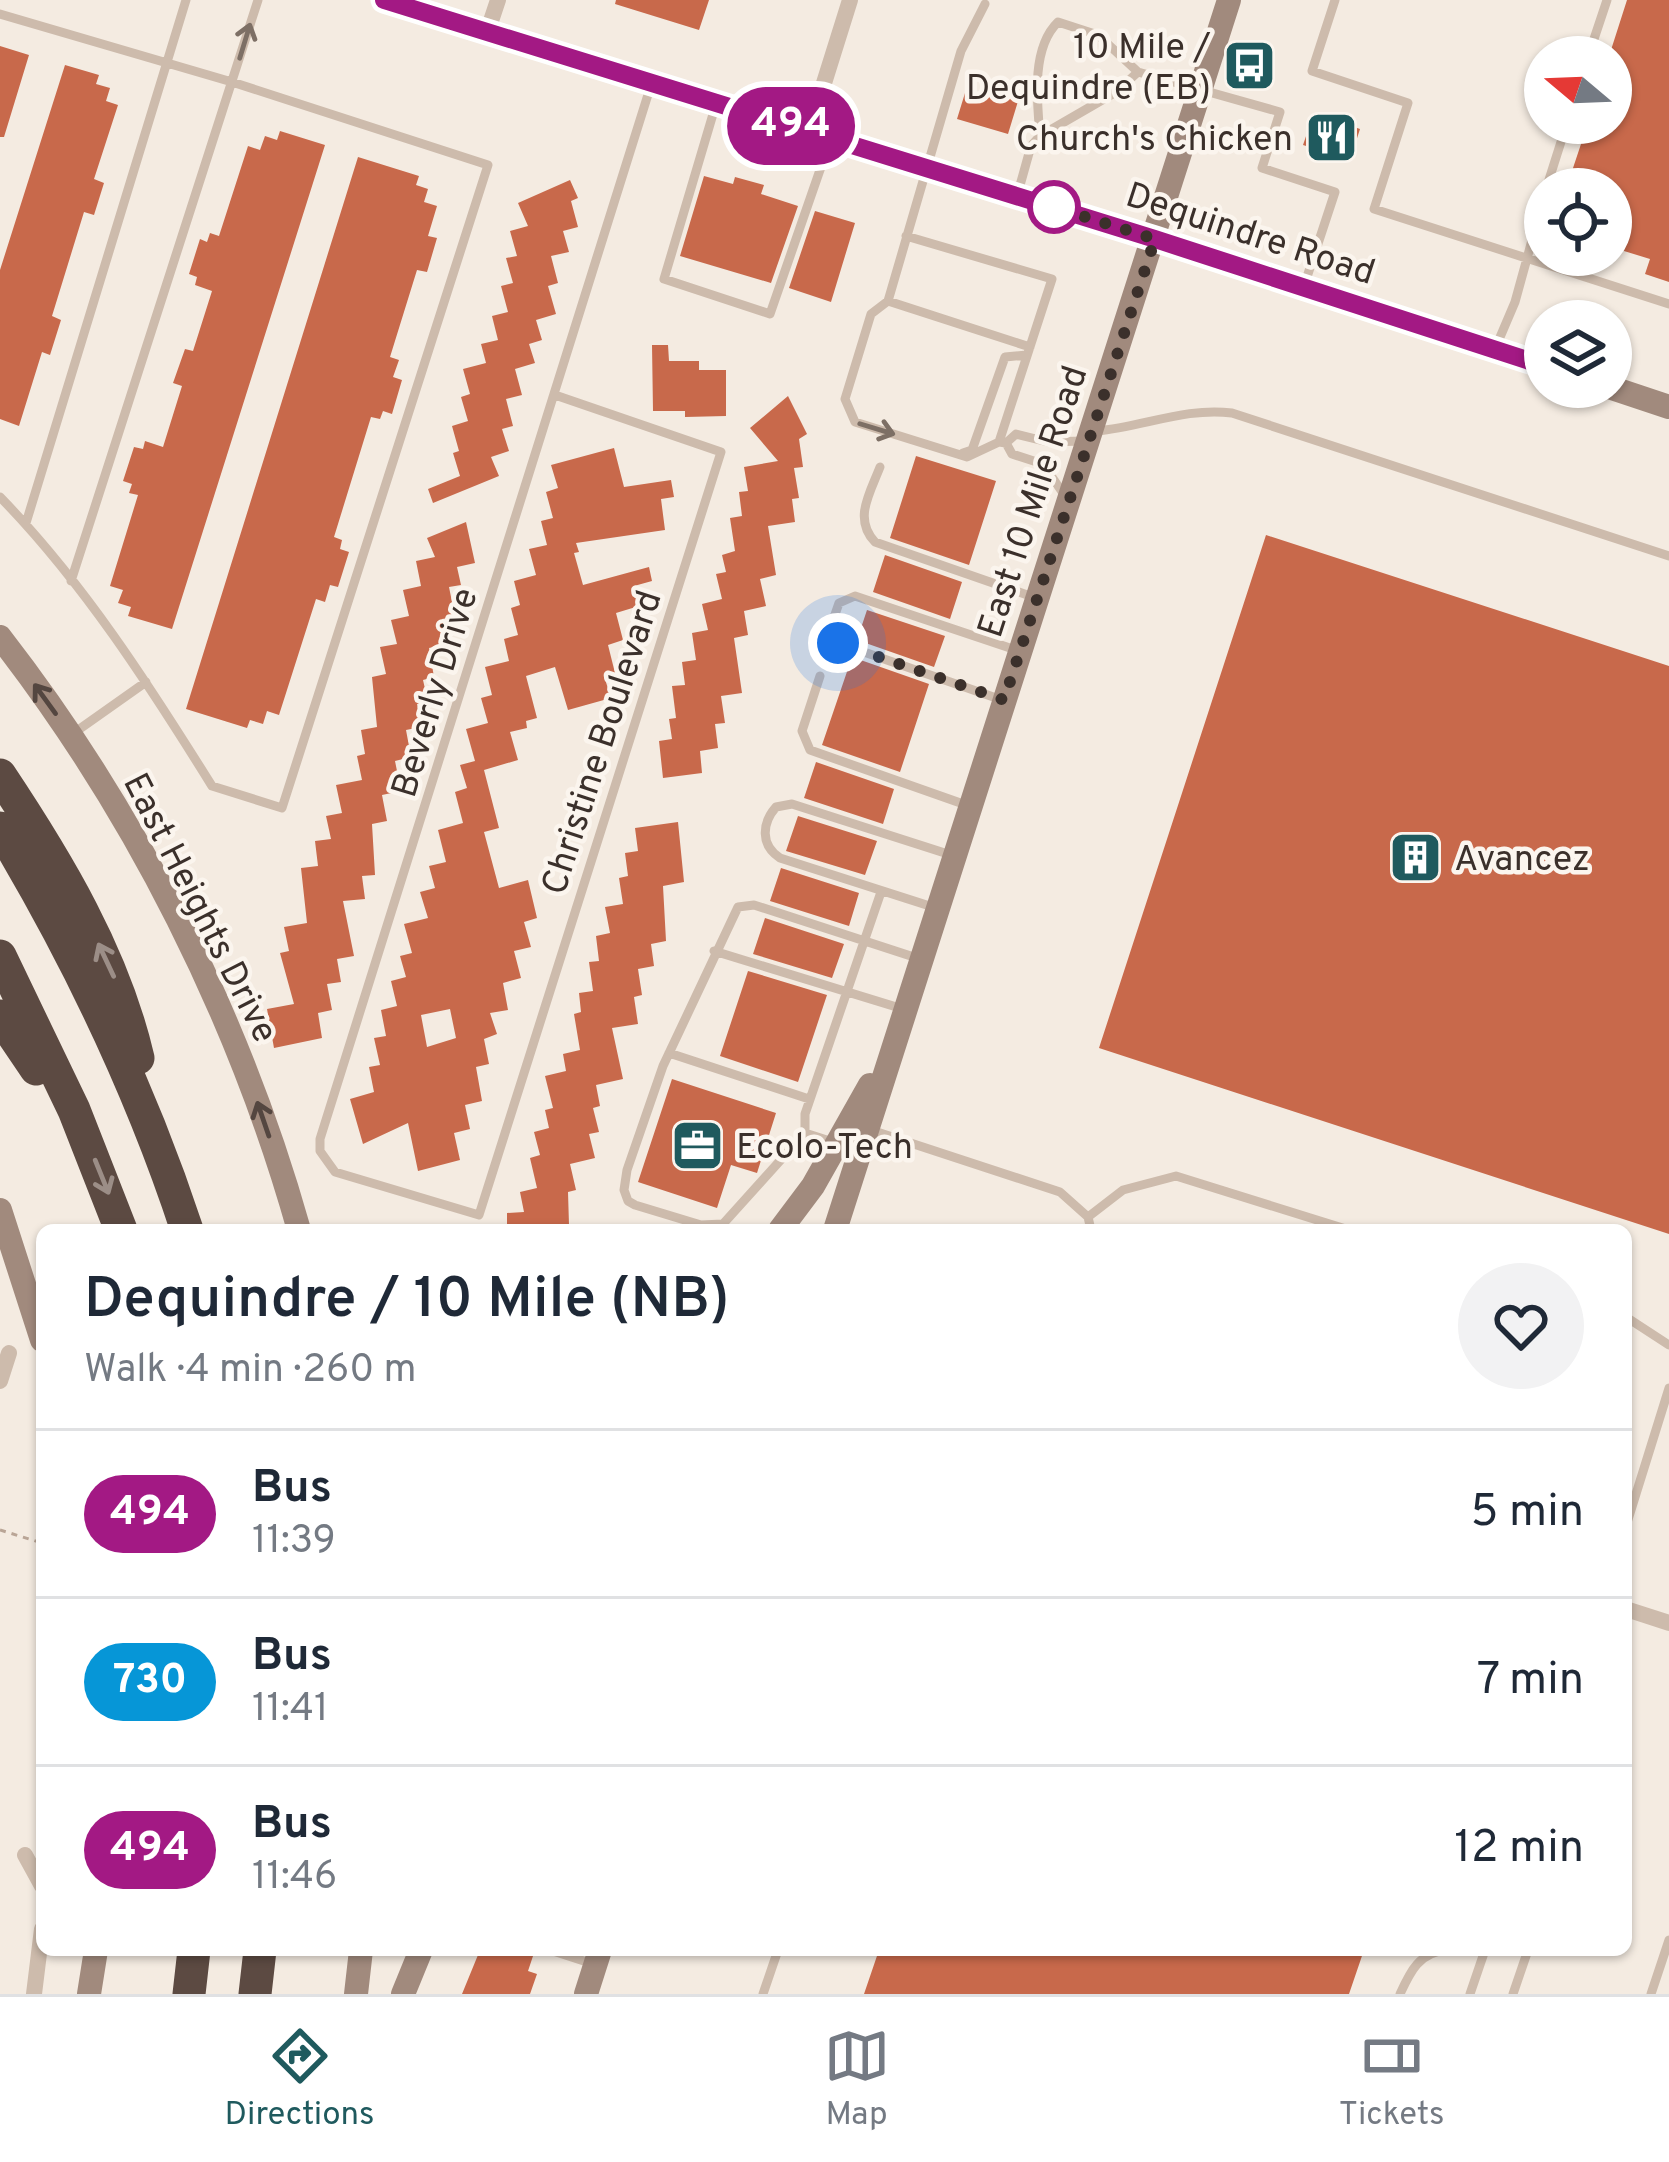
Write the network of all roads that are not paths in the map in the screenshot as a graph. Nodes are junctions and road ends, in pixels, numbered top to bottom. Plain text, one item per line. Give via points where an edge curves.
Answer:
1 (186, 0) edge
2 (258, 0) edge
3 (383, 0) edge
4 (498, 0) edge
5 (850, 0) edge
6 (1229, 0) edge
7 (1335, 0) edge
8 (1607, 0) edge
9 (985, 4) dead end
10 (0, 14) edge
11 (488, 30) junction
12 (1595, 36) edge
13 (166, 65) junction
14 (1138, 71) junction
15 (232, 82) junction
16 (652, 82) junction
17 (1201, 87) junction
18 (716, 102) junction
19 (820, 135) junction
20 (1040, 136) junction
21 (924, 167) junction
22 (1017, 196) junction
23 (905, 236) junction
24 (1155, 239) junction
25 (946, 248) junction
26 (977, 257) junction
27 (1524, 257) edge
28 (941, 260) dead end
29 (1524, 261) edge
30 (1006, 266) junction
31 (972, 270) dead end
32 (1583, 276) edge
33 (1000, 282) dead end
34 (1304, 287) junction
35 (888, 301) junction
36 (930, 301) dead end
37 (1669, 304) edge
38 (961, 309) dead end
39 (926, 313) junction
40 (989, 316) dead end
41 (957, 323) junction
42 (984, 332) junction
43 (1495, 349) junction
44 (1028, 351) junction
45 (1524, 359) edge
46 (555, 395) junction
47 (1632, 395) edge
48 (1669, 407) edge
49 (1090, 435) junction
50 (1002, 442) junction
51 (958, 454) junction
52 (880, 467) dead end
53 (0, 496) edge
54 (1068, 502) junction
55 (26, 523) junction
56 (1669, 556) edge
57 (71, 581) junction
58 (1036, 598) junction
59 (0, 637) edge
60 (1019, 651) junction
61 (820, 676) dead end
62 (146, 682) junction
63 (1004, 700) junction
64 (71, 735) junction
65 (0, 775) edge
66 (969, 806) junction
67 (0, 828) edge
68 (953, 856) junction
69 (881, 892) junction
70 (936, 908) junction
71 (863, 940) junction
72 (714, 951) junction
73 (0, 956) edge
74 (920, 958) junction
75 (846, 992) junction
76 (903, 1009) junction
77 (0, 1016) edge
78 (669, 1053) junction
79 (809, 1100) junction
80 (74, 1110) junction
81 (805, 1133) junction
82 (855, 1141) junction
83 (161, 1153) junction
84 (0, 1210) edge
85 (479, 1215) joint
86 (1088, 1217) junction
87 (119, 1224) edge
88 (185, 1224) edge
89 (296, 1224) edge
90 (698, 1224) edge
91 (724, 1224) edge
92 (785, 1224) edge
93 (836, 1224) edge
94 (1090, 1224) edge
95 (1329, 1224) edge
96 (36, 1321) edge
97 (1632, 1321) edge
98 (1669, 1346) edge
99 (9, 1353) dead end
100 (0, 1381) edge
101 (1669, 1388) edge
102 (1632, 1494) edge
103 (1632, 1611) edge
104 (1669, 1623) edge
105 (25, 1855) dead end
106 (36, 1875) edge
107 (1669, 1940) edge
108 (39, 1956) edge
109 (95, 1956) edge
110 (193, 1956) edge
111 (259, 1956) edge
112 (361, 1956) edge
113 (419, 1956) edge
114 (776, 1956) edge
115 (1428, 1956) edge
116 (1483, 1956) edge
117 (1526, 1956) edge
118 (598, 1957) edge
119 (34, 1994) edge
120 (89, 1994) edge
121 (189, 1994) edge
122 (255, 1994) edge
123 (356, 1994) edge
124 (403, 1994) edge
125 (586, 1994) edge
126 (764, 1994) edge
127 (1400, 1994) edge
128 (1470, 1994) edge
129 (1513, 1994) edge
130 (1651, 1994) edge

1 - 13 lane
15 -> 2 lane
3 - 11 main road, Dequindre Road
4 - 11 street
5 - 19 street
6 - 17 main road, East 10 Mile Road
7 - 27 lane via 1312,71 1408,103 1374,209
8 - 12 lane
9 - 21 lane via 961,51
10 - 13 lane
11 - 16 main road, Dequindre Road
13 - 15 lane
13 - 55 lane
14 - 17 lane
14 - 20 lane
14 - 20 lane via 1098,34 1058,22 1036,84
15 - 57 lane
15 - 62 lane via 488,165 282,808 212,786
16 - 18 main road, Dequindre Road
16 - 46 lane, Beverly Drive
17 - 24 main road, East 10 Mile Road
17 - 34 lane via 1280,112 1262,168 1335,192
18 - 19 main road, Dequindre Road
18 - 19 lane via 664,279 770,314
19 - 21 main road, Dequindre Road
20 - 22 lane
21 - 22 main road, Dequindre Road
21 - 23 lane
22 - 24 main road, Dequindre Road
23 - 25 lane
23 - 35 lane
24 - 34 main road, Dequindre Road
24 - 49 main road, East 10 Mile Road
25 - 26 lane
25 - 28 lane
26 - 30 lane
26 - 31 lane
29 - 43 lane
30 - 33 lane
30 - 44 lane via 1052,279
32 - 37 lane
34 - 43 main road, Dequindre Road
35 - 39 lane
35 -> 51 lane via 871,314 845,399 856,422
36 - 39 lane
38 - 41 lane
39 - 41 lane
40 - 42 lane
41 - 42 lane
42 - 44 lane
43 - 45 main road, Dequindre Road
44 - 50 lane
44 - 51 lane via 1004,357 980,434 972,450
46 - 85 lane, Beverly Drive via 320,1139 335,1172
46 - 85 lane, Christine Boulevard via 721,452
47 - 48 main road
49 - 50 lane via 1048,442 1016,434
49 - 54 main road, East 10 Mile Road
49 - 56 lane via 1195,411 1232,412
50 - 51 lane via 967,458
50 - 54 lane via 1043,464
52 - 58 lane via 863,512 874,542
53 - 55 lane
54 - 58 main road, East 10 Mile Road
55 - 57 lane
57 - 62 lane
58 - 60 main road, East 10 Mile Road
64 -> 59 main road, East Heights Drive
60 - 63 main road, East 10 Mile Road
60 - 63 lane via 855,596 839,603 831,626 844,647
61 - 66 lane via 802,730 810,750
62 - 64 lane
63 - 66 main road, East 10 Mile Road
89 -> 64 main road, East Heights Drive via 263,1116 209,988
83 -> 65 highway via 126,1005 63,877
66 - 68 main road, East 10 Mile Road
67 - 83 highway via 94,994
68 - 69 lane via 792,803 771,813 765,841 773,854
68 - 70 main road, East 10 Mile Road
69 - 70 lane
69 - 71 lane
70 - 74 main road, East 10 Mile Road
71 - 72 lane via 746,904
71 - 74 lane
71 - 75 lane
72 - 75 lane
72 - 78 lane
73 - 80 highway
74 - 76 main road, East 10 Mile Road
75 - 76 lane
75 - 79 lane
76 - 82 main road, East 10 Mile Road
77 - 80 highway
78 - 79 lane
78 - 90 lane via 624,1190 628,1201
79 - 81 lane
80 -> 87 highway
81 - 82 lane
81 - 91 lane
82 - 86 lane via 1060,1192
82 - 92 main road
82 - 93 main road
83 - 88 highway
84 - 96 main road
86 - 94 lane
86 - 95 lane via 1123,1190 1176,1176
97 - 98 lane
99 - 100 street
101 - 102 lane
103 - 104 street
105 - 106 street
107 - 130 lane
108 - 119 street
109 - 120 main road
110 - 121 highway
111 - 122 highway
112 - 123 main road
113 - 124 main road
114 - 126 lane
115 - 127 lane via 1413,1966
116 - 128 lane
117 - 129 lane
118 - 125 main road

